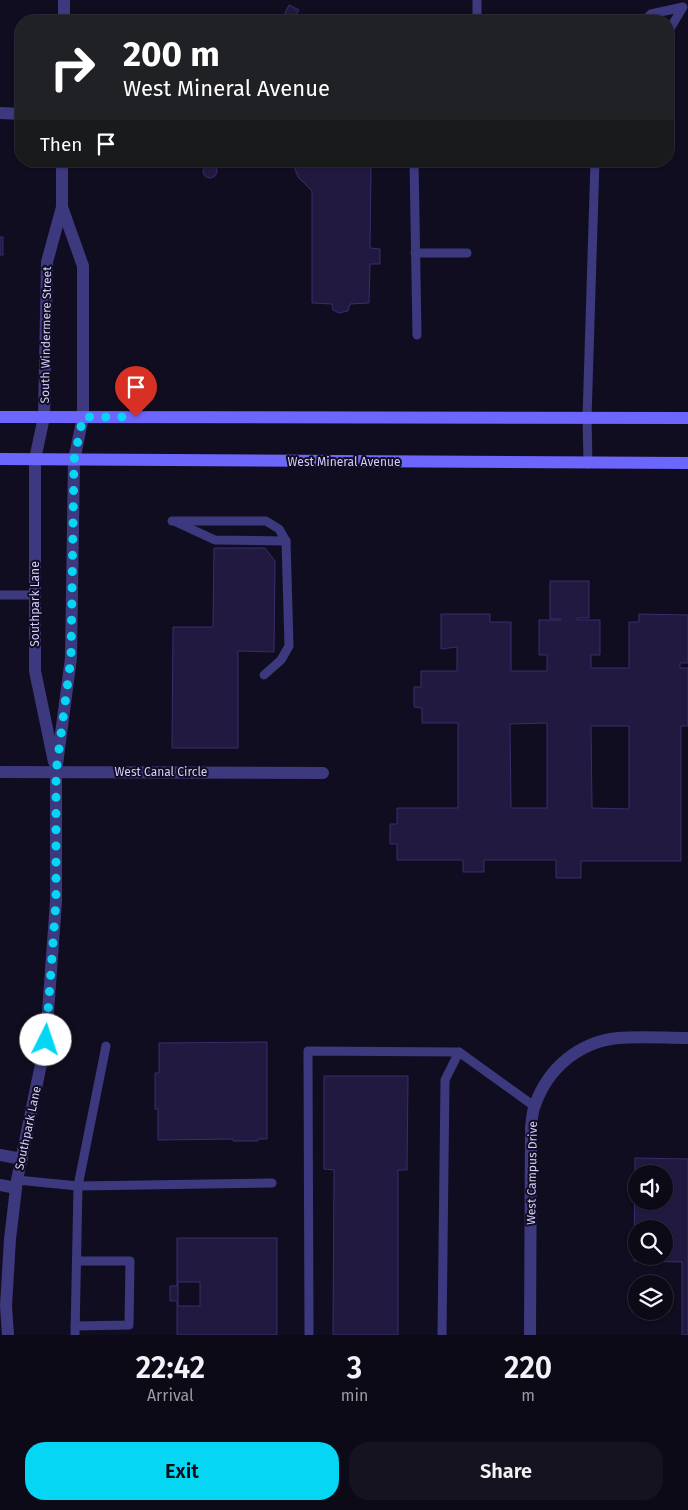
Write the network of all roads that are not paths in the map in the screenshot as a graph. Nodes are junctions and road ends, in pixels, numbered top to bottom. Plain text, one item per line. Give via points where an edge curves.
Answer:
1 (64, 0) edge
2 (477, 0) edge
3 (685, 3) edge
4 (64, 15) edge
5 (476, 15) edge
6 (650, 15) edge
7 (674, 22) edge
8 (0, 113) edge
9 (15, 114) edge
10 (62, 167) edge
11 (414, 167) edge
12 (595, 167) edge
13 (62, 207) junction
14 (415, 253) junction
15 (467, 253) dead end
16 (417, 335) dead end
17 (0, 416) edge
18 (44, 417) junction
19 (83, 417) junction
20 (587, 418) junction
21 (688, 418) edge
22 (40, 435) joint
23 (78, 440) joint
24 (0, 459) edge
25 (35, 459) junction
26 (74, 460) junction
27 (688, 463) edge
28 (588, 464) junction
29 (286, 541) junction
30 (0, 595) edge
31 (35, 595) junction
32 (264, 675) dead end
33 (0, 772) edge
34 (56, 772) junction
35 (322, 773) dead end
36 (688, 1038) edge
37 (106, 1046) dead end
38 (459, 1052) junction
39 (534, 1106) junction
40 (0, 1155) edge
41 (22, 1159) junction
42 (272, 1183) dead end
43 (17, 1184) junction
44 (0, 1185) edge
45 (78, 1186) junction
46 (77, 1261) junction
47 (75, 1330) edge
48 (8, 1335) edge
49 (309, 1335) edge
50 (442, 1335) edge
51 (530, 1335) edge

1 - 4 street
2 - 5 lane
3 - 6 lane
3 - 7 lane
8 - 9 street
10 - 13 street, South Windermere Street
11 - 14 lane
12 - 20 lane
13 - 18 street, South Windermere Street via 46,262
13 - 19 street, South Windermere Street via 83,266
14 - 15 lane
14 - 16 lane
17 - 18 main road
18 - 19 main road
18 - 22 street, South Windermere Street
19 - 20 main road
19 - 23 street, South Windermere Street
20 - 21 main road
20 - 28 lane
22 - 25 street, Southpark Lane
23 - 26 street, Southpark Lane
24 - 25 main road, West Mineral Avenue
25 - 26 main road, West Mineral Avenue
25 - 31 street, Southpark Lane
26 - 28 main road, West Mineral Avenue
26 - 34 street, Southpark Lane via 71,658
27 - 28 main road, West Mineral Avenue
29 - 29 lane via 279,529 266,521 172,521 215,540
29 - 32 lane via 289,646 282,660
30 - 31 lane
31 - 34 street, Southpark Lane via 35,671
33 - 34 street, West Canal Circle
34 - 35 street, West Canal Circle
34 - 41 street, Southpark Lane via 56,901 46,1040
36 - 39 street, West Campus Drive via 618,1038 595,1043 571,1055 554,1071
37 - 45 lane
38 - 39 lane
38 - 49 lane via 308,1051
38 - 50 lane via 445,1080
39 - 51 street, West Campus Drive via 531,1128
40 - 41 street
41 - 43 street, Southpark Lane
42 - 45 lane
43 - 44 street
43 - 45 lane
43 - 48 street, Southpark Lane via 10,1238 6,1306
45 - 46 lane
46 - 47 lane
46 - 47 lane via 130,1261 129,1325

